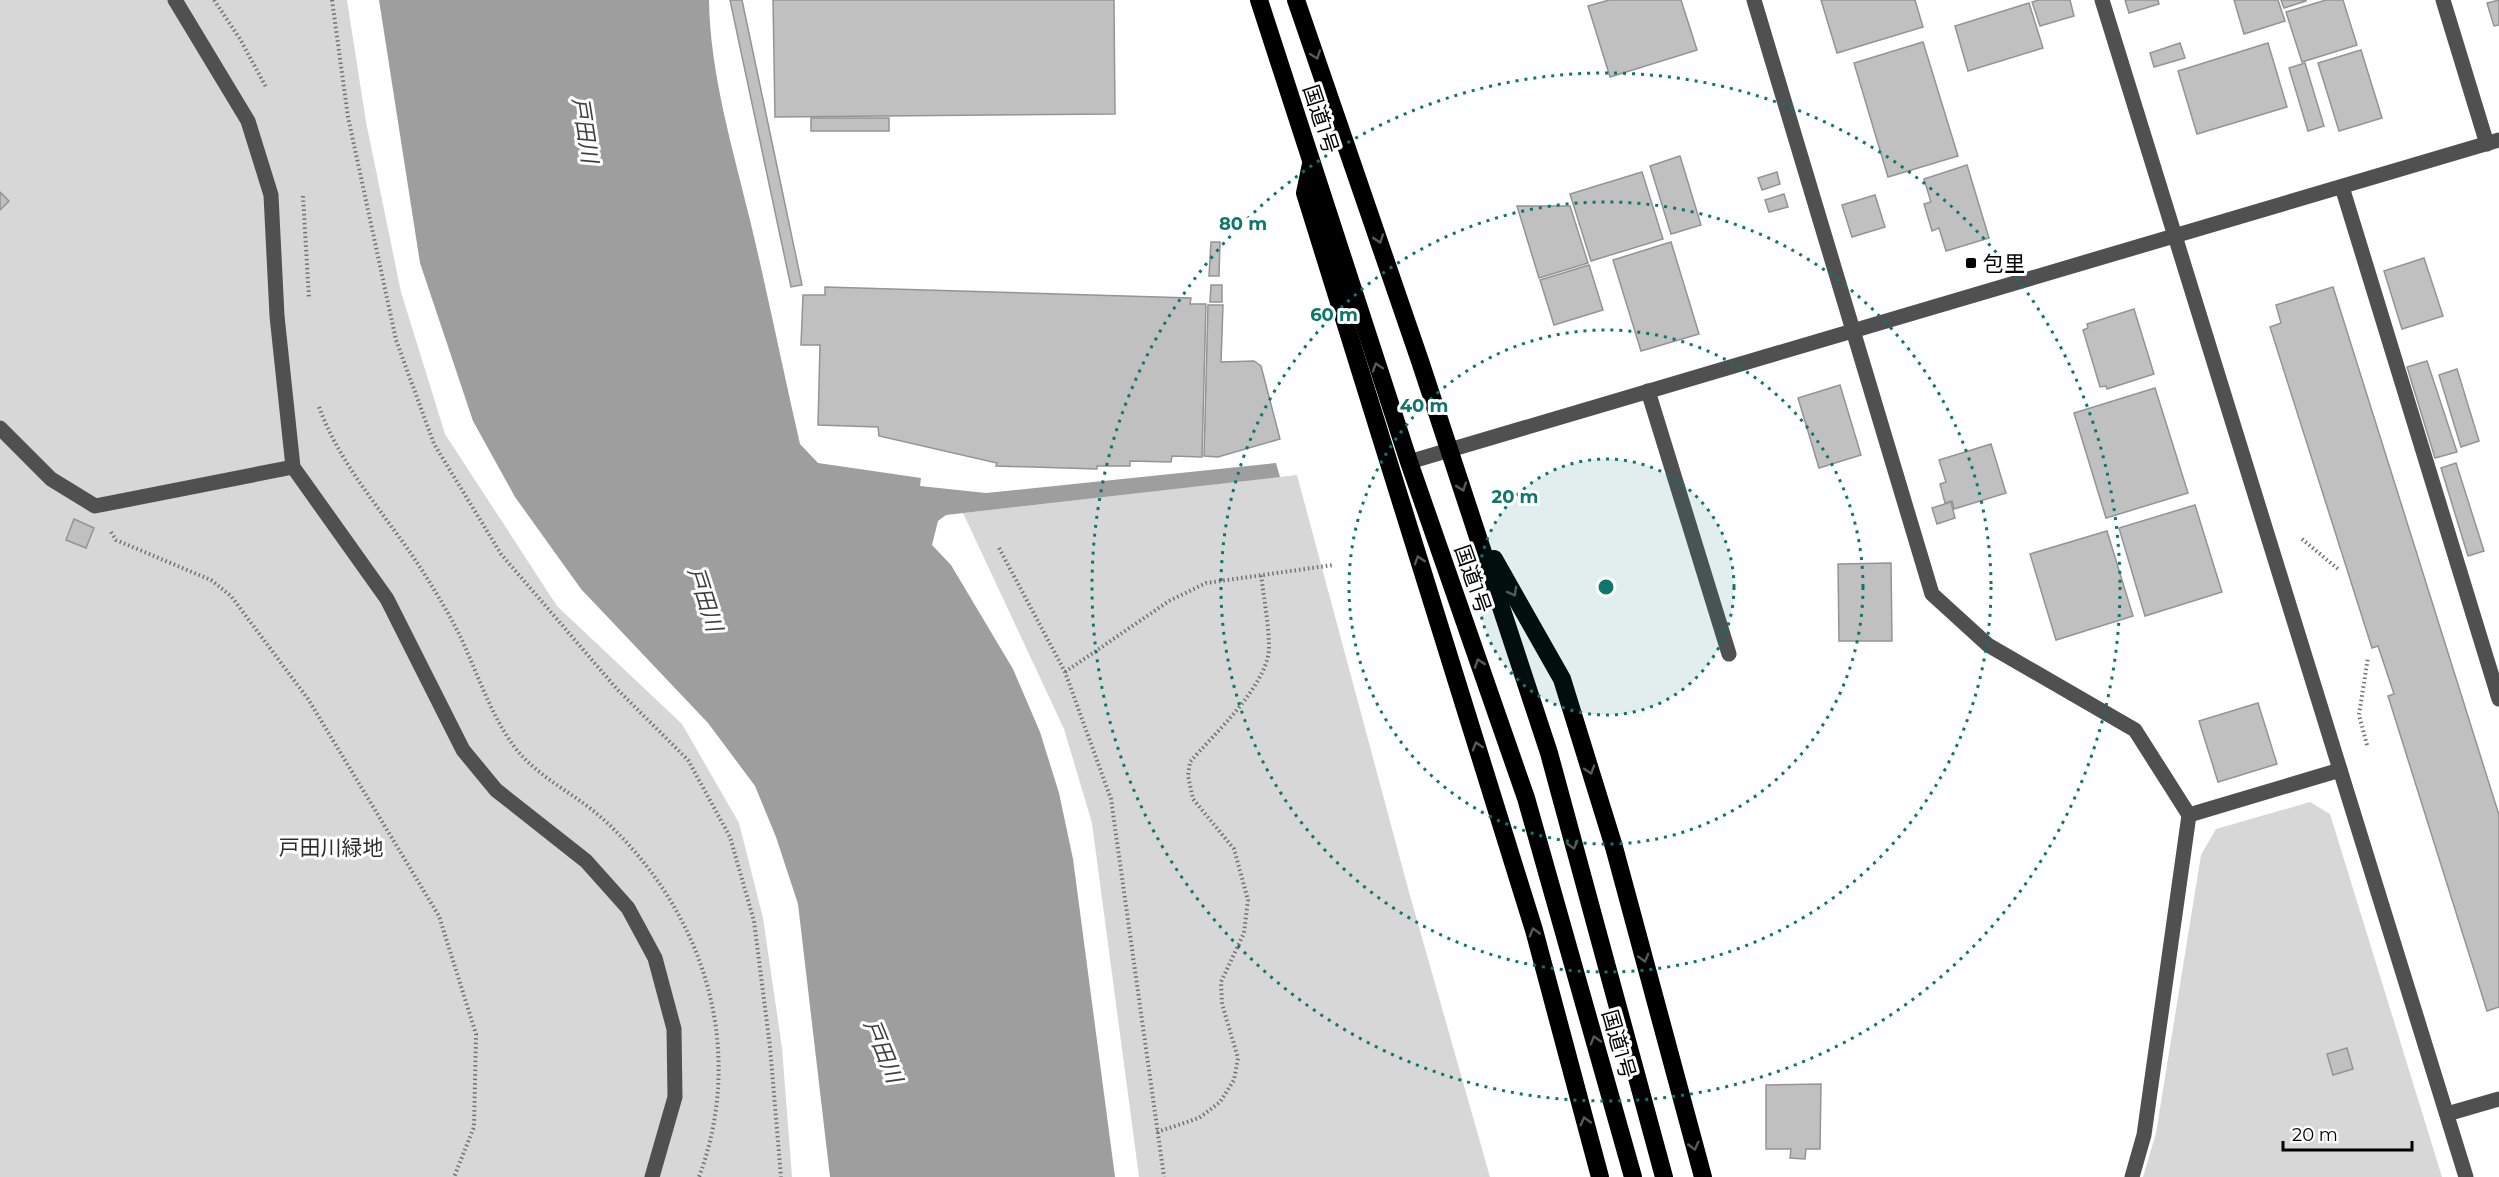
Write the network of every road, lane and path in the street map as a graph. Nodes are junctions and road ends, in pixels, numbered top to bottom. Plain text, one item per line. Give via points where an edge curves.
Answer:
1 (175, 0) edge
2 (214, 0) edge
3 (332, 0) edge
4 (1258, 0) edge
5 (1296, 0) edge
6 (1754, 0) edge
7 (2102, 0) edge
8 (2443, 0) edge
9 (270, 94) dead end
10 (2493, 142) edge
11 (1311, 163) junction
12 (2342, 187) junction
13 (302, 190) dead end
14 (2174, 238) junction
15 (309, 310) dead end
16 (1853, 330) junction
17 (1648, 391) junction
18 (316, 398) dead end
19 (0, 428) edge
20 (1450, 450) junction
21 (1408, 462) junction
22 (293, 467) junction
23 (95, 506) junction
24 (1474, 523) junction
25 (999, 548) dead end
26 (1333, 565) dead end
27 (1261, 575) junction
28 (1729, 654) dead end
29 (2368, 657) dead end
30 (1065, 672) junction
31 (2499, 699) edge
32 (2368, 747) dead end
33 (2340, 770) junction
34 (2189, 815) junction
35 (2499, 1099) edge
36 (2447, 1114) junction
37 (1157, 1132) junction
38 (454, 1177) edge
39 (652, 1177) edge
40 (699, 1177) edge
41 (781, 1177) edge
42 (1164, 1177) edge
43 (1600, 1177) edge
44 (1633, 1177) edge
45 (1664, 1177) edge
46 (1702, 1177) edge
47 (2132, 1177) edge
48 (2466, 1177) edge

1 - 22 street via 248,121 271,195 277,316
2 - 9 path
3 - 41 path via 348,117 396,340 434,444 501,554 616,688 688,760 730,837 754,921
4 - 11 highway, 国道1号
5 -> 20 highway, 国道1号
6 - 16 street
7 - 14 street
8 - 10 street
10 - 12 street
21 -> 11 highway, 国道1号
43 -> 11 highway via 1534,930 1305,193
12 - 14 street
12 - 31 street
13 - 15 path
14 - 16 street
14 - 33 street
16 - 17 street
16 - 34 street via 1932,594 1988,645 2135,730
17 - 20 street
17 - 28 street
18 - 40 path via 331,440 425,575 459,633 497,719 524,758 604,820 663,886 686,927 705,973 719,1070 711,1143
19 - 23 street via 51,479
20 - 21 street
20 -> 24 highway, 国道1号
44 -> 21 highway, 国道1号 via 1526,798
22 - 23 street
22 - 39 street via 387,599 463,750 496,790 586,861 628,908 655,958 674,1029 675,1097
23 - 38 path via 116,540 211,580 231,596 308,699 439,916 476,1034 474,1127
24 -> 45 highway, 国道1号 via 1549,753
24 -> 46 highway via 1562,679 1614,847
25 - 30 path
26 - 27 path
27 - 30 path via 1206,583 1169,601
27 - 37 path via 1269,651 1263,672 1190,762 1188,776 1193,799 1234,849 1248,900 1244,933 1221,982 1222,1004 1238,1058 1234,1080 1220,1102 1198,1118
29 - 32 path via 2359,715
30 - 37 path via 1111,799
33 - 34 street
33 - 36 street
34 - 47 street via 2144,1135
35 - 36 street
36 - 48 street
37 - 42 path

